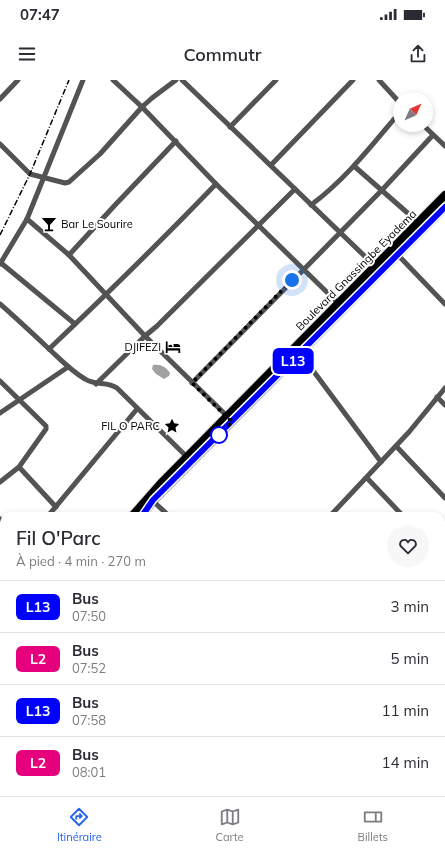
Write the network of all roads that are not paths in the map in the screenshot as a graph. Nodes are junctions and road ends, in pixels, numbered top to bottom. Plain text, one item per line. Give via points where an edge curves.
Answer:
1 (18, 80) edge
2 (82, 80) edge
3 (113, 80) edge
4 (176, 80) edge
5 (182, 80) edge
6 (276, 80) edge
7 (353, 80) edge
8 (380, 80) edge
9 (393, 95) edge
10 (0, 99) edge
11 (142, 107) junction
12 (393, 120) edge
13 (230, 127) junction
14 (433, 134) joint
15 (176, 141) junction
16 (0, 144) edge
17 (445, 146) edge
18 (271, 165) junction
19 (354, 166) junction
20 (43, 178) junction
21 (216, 184) junction
22 (295, 189) junction
23 (382, 190) junction
24 (445, 195) edge
25 (312, 205) junction
26 (445, 207) edge
27 (27, 219) junction
28 (419, 223) junction
29 (258, 225) junction
30 (339, 232) junction
31 (397, 254) junction
32 (69, 255) junction
33 (0, 263) edge
34 (302, 269) junction
35 (378, 269) junction
36 (107, 294) junction
37 (0, 304) edge
38 (338, 304) junction
39 (445, 304) edge
40 (75, 324) junction
41 (145, 336) junction
42 (49, 349) junction
43 (300, 353) junction
44 (68, 367) junction
45 (0, 381) edge
46 (192, 383) junction
47 (96, 384) junction
48 (445, 388) edge
49 (437, 397) junction
50 (19, 399) junction
51 (445, 405) edge
52 (137, 409) junction
53 (0, 413) edge
54 (230, 419) junction
55 (396, 446) junction
56 (187, 457) junction
57 (381, 462) junction
58 (19, 467) junction
59 (367, 478) junction
60 (0, 482) edge
61 (445, 498) edge
62 (153, 500) junction
63 (56, 507) junction
64 (52, 512) edge
65 (136, 512) edge
66 (145, 512) edge
67 (165, 512) edge
68 (334, 512) edge
69 (399, 512) edge

1 - 10 street
2 - 20 street
3 - 11 street
4 - 11 street
5 - 13 street
6 - 13 street
7 - 18 street
8 - 9 street
11 - 15 street
11 - 20 street via 100,154 69,182 61,183
12 - 19 street
13 - 18 street
14 - 17 street
14 - 23 street
15 - 21 street
15 - 32 street
16 - 20 street via 30,174
18 - 22 street
19 - 23 street
19 - 25 street
20 - 27 street
21 - 29 street
21 - 36 street
22 - 25 street
22 - 29 street
23 - 28 street
23 - 30 street
24 - 28 highway, Boulevard Gnassingbe Eyadema
25 - 30 street
26 - 31 highway, Boulevard Gnassingbe Eyadema
27 - 32 street
27 - 33 street
28 - 35 highway, Boulevard Gnassingbe Eyadema
29 - 34 street
29 - 41 street
30 - 34 street
30 - 35 street
31 - 35 highway, Boulevard Gnassingbe Eyadema
31 - 39 street
32 - 36 street
33 - 40 street
34 - 38 street
34 - 46 street
35 - 38 highway, Boulevard Gnassingbe Eyadema
35 - 43 highway, Boulevard Gnassingbe Eyadema
36 - 40 street
36 - 41 street
37 - 42 street
38 - 54 highway, Boulevard Gnassingbe Eyadema
40 - 42 street
41 - 46 street
41 - 47 street
42 - 44 street
43 - 54 highway, Boulevard Gnassingbe Eyadema
43 - 57 street
44 - 47 street
44 - 50 street
45 - 50 street
46 - 54 street
47 - 52 street via 113,385
48 - 49 street
49 - 51 street
49 - 55 street
50 - 53 street
50 - 58 street via 46,426
52 - 56 street
52 - 63 street
54 - 56 highway, Boulevard Gnassingbe Eyadema
54 - 62 highway, Boulevard Gnassingbe Eyadema
55 - 57 street
55 - 61 street
56 - 65 highway, Boulevard Gnassingbe Eyadema
57 - 59 street
58 - 60 street
58 - 63 street
59 - 68 street
59 - 69 street
62 - 66 highway, Boulevard Gnassingbe Eyadema
62 - 67 street
63 - 64 street

